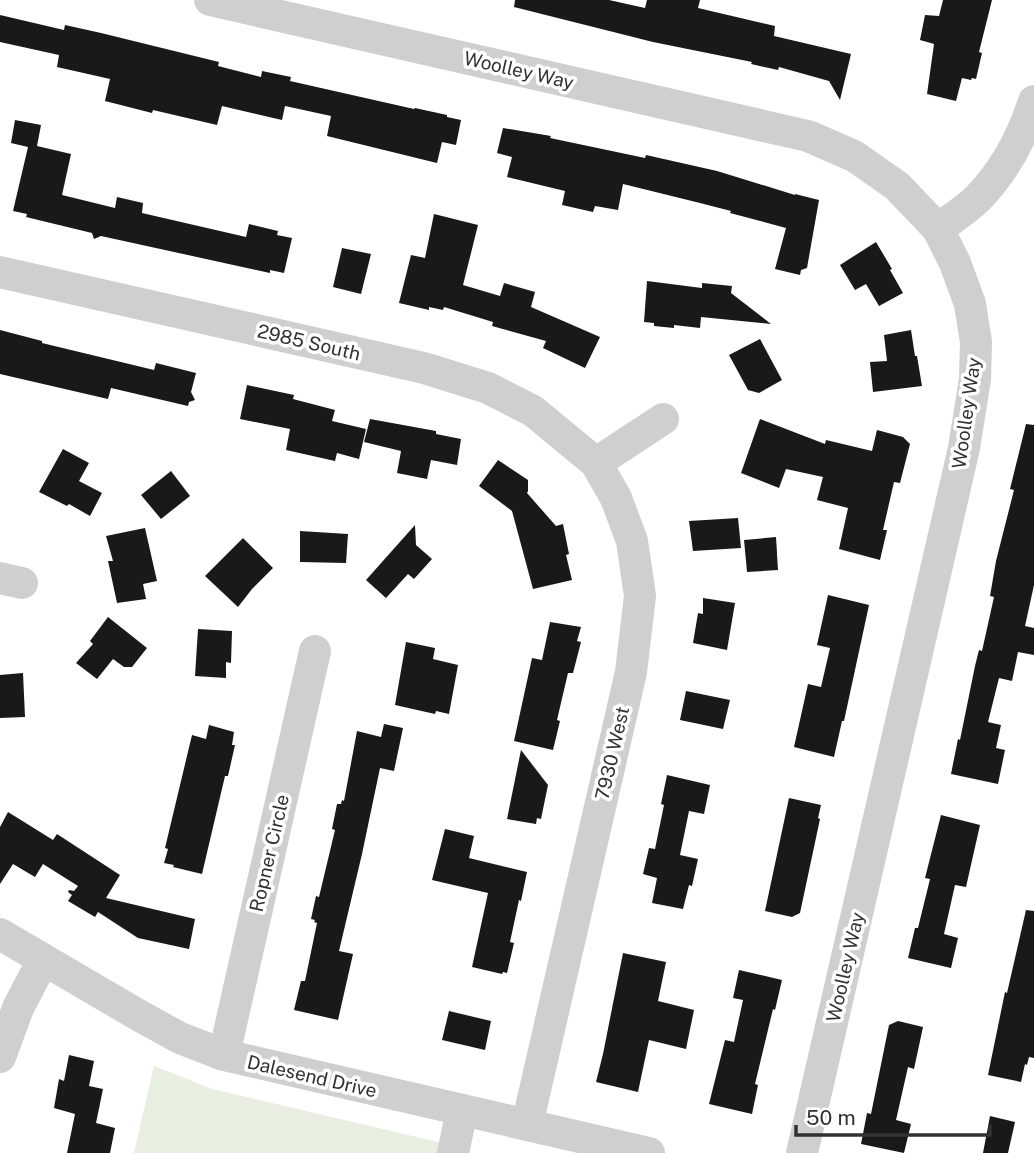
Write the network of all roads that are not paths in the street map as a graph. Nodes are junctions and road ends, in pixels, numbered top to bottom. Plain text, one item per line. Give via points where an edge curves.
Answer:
1 (210, 0) edge
2 (1034, 101) edge
3 (938, 229) junction
4 (0, 272) edge
5 (663, 419) dead end
6 (596, 463) junction
7 (315, 651) dead end
8 (0, 934) edge
9 (43, 960) junction
10 (224, 1055) junction
11 (0, 1058) edge
12 (462, 1111) junction
13 (527, 1125) junction
14 (453, 1153) edge
15 (649, 1153) edge
16 (803, 1153) edge

1 - 3 street, Woolley Way via 808,136 854,156 897,186
2 - 3 street via 1010,158 976,200
3 - 16 street, Woolley Way via 970,304 975,379 964,448
4 - 6 street, 2985 South via 424,368 488,388 533,411
5 - 6 street
6 - 13 street, 7930 West via 632,541 640,596 631,672
7 - 10 street, Ropner Circle
8 - 9 street, Dalesend Drive
9 - 10 street, Dalesend Drive via 180,1038
9 - 11 street via 18,1007
10 - 12 street, Dalesend Drive
12 - 13 street, Dalesend Drive
12 - 14 street
13 - 15 street, Dalesend Drive

